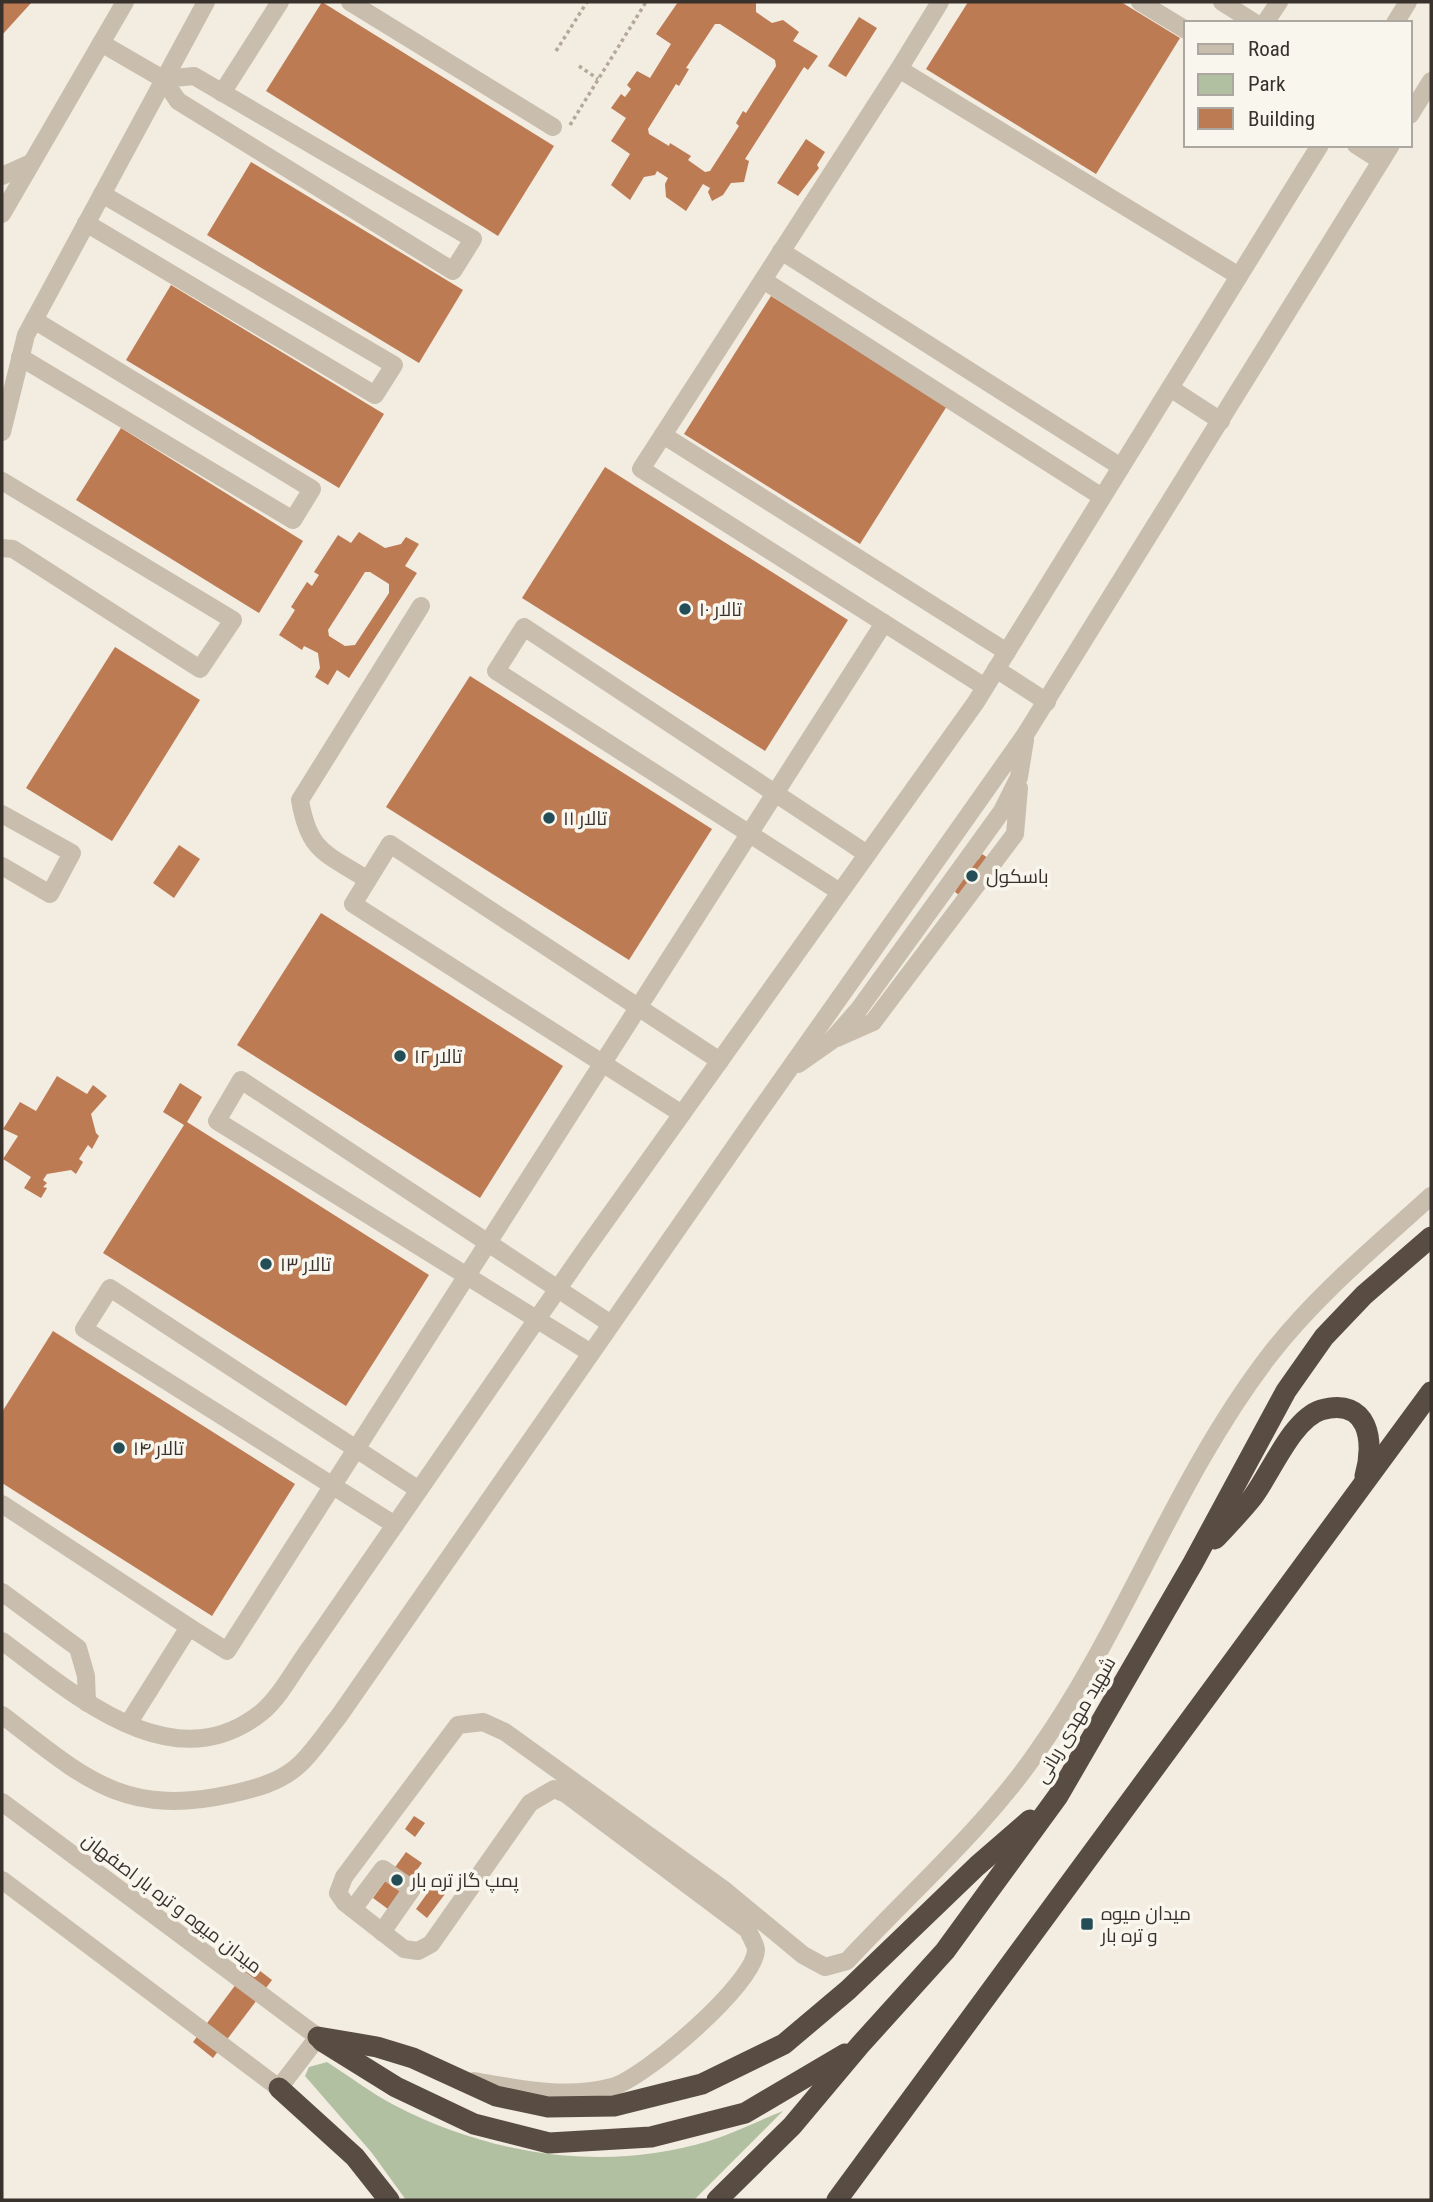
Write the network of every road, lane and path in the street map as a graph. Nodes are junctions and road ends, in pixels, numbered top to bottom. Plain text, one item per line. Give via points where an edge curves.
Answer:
1 (125, 2) edge
2 (206, 2) edge
3 (280, 2) edge
4 (350, 2) edge
5 (587, 2) edge
6 (644, 2) edge
7 (940, 2) edge
8 (1140, 2) edge
9 (1222, 2) edge
10 (1279, 2) edge
11 (1408, 2) edge
12 (1252, 21) edge
13 (1266, 21) edge
14 (1396, 21) edge
15 (1184, 29) edge
16 (101, 43) junction
17 (556, 51) dead end
18 (579, 66) dead end
19 (899, 69) junction
20 (163, 79) junction
21 (598, 79) junction
22 (1431, 81) edge
23 (222, 93) junction
24 (1420, 104) edge
25 (263, 117) junction
26 (553, 127) joint
27 (247, 143) junction
28 (1319, 147) edge
29 (1359, 147) edge
30 (1390, 147) edge
31 (1381, 161) junction
32 (31, 163) junction
33 (2, 176) edge
34 (102, 194) junction
35 (2, 214) edge
36 (86, 223) junction
37 (781, 251) junction
38 (1239, 276) junction
39 (763, 280) junction
40 (34, 320) junction
41 (20, 357) junction
42 (1170, 388) junction
43 (1221, 421) junction
44 (2, 432) edge
45 (663, 435) junction
46 (1121, 467) junction
47 (2, 481) edge
48 (1102, 497) junction
49 (2, 548) edge
50 (421, 606) dead end
51 (884, 623) junction
52 (1007, 652) junction
53 (996, 669) junction
54 (985, 687) junction
55 (1046, 702) junction
56 (1025, 735) junction
57 (775, 793) junction
58 (2, 814) edge
59 (749, 834) junction
60 (867, 854) junction
61 (2, 866) edge
62 (368, 880) junction
63 (840, 892) junction
64 (638, 1007) junction
65 (720, 1061) junction
66 (603, 1063) junction
67 (787, 1072) junction
68 (682, 1114) junction
69 (1431, 1196) edge
70 (1431, 1237) edge
71 (488, 1242) junction
72 (467, 1276) junction
73 (558, 1288) junction
74 (537, 1319) junction
75 (611, 1324) junction
76 (591, 1353) junction
77 (1431, 1392) edge
78 (356, 1449) junction
79 (1362, 1484) junction
80 (333, 1486) junction
81 (419, 1490) junction
82 (2, 1504) edge
83 (395, 1525) junction
84 (1193, 1563) junction
85 (2, 1592) edge
86 (189, 1627) junction
87 (2, 1642) edge
88 (87, 1703) junction
89 (2, 1715) edge
90 (128, 1724) junction
91 (1058, 1796) junction
92 (2, 1802) edge
93 (2, 1880) edge
94 (353, 1909) junction
95 (382, 1932) junction
96 (318, 2037) junction
97 (860, 2045) junction
98 (456, 2077) junction
99 (279, 2088) junction
100 (389, 2200) edge
101 (717, 2200) edge
102 (837, 2200) edge

1 - 16 lane
2 - 20 lane
3 - 23 lane
4 - 26 lane
5 - 17 path
6 - 21 path
7 - 19 lane
8 - 15 lane
9 - 12 lane
10 - 13 lane
11 - 14 lane
16 - 20 lane
16 - 32 lane
18 - 21 path
19 - 37 lane
19 - 38 lane
20 - 23 lane via 194,76
20 - 27 lane via 178,101
20 - 34 lane
21 - 26 path via 564,134
22 - 24 lane
23 - 25 lane
25 - 27 lane
25 - 27 lane via 472,239 453,271
28 - 38 lane
29 - 31 lane
30 - 31 lane
31 - 43 lane
32 - 33 lane
32 - 35 lane
34 - 36 lane
34 - 36 lane via 394,365 375,395
36 - 40 lane
37 - 39 lane
37 - 46 lane
38 - 42 lane
39 - 45 lane
39 - 48 lane
40 - 41 lane
40 - 41 lane via 313,489 293,520
41 - 44 lane
42 - 43 lane
42 - 46 lane
43 - 55 lane
45 - 51 lane via 641,470
45 - 52 lane
46 - 48 lane
47 - 49 lane via 233,620 200,669 13,548
48 - 52 lane
50 - 62 lane via 300,800 305,828 317,848
51 - 54 lane
51 - 57 lane
52 - 53 lane
53 - 54 lane
53 - 55 lane
54 - 60 lane
55 - 56 lane
56 - 67 lane
56 - 67 lane via 1015,834 873,1022 831,1041
57 - 59 lane
57 - 59 lane via 524,627 496,671
57 - 60 lane
58 - 61 lane via 72,853 50,894
59 - 63 lane
59 - 64 lane
60 - 63 lane
62 - 64 lane via 390,844
62 - 66 lane via 353,904
63 - 65 lane
64 - 65 lane
64 - 66 lane
65 - 68 lane
66 - 68 lane
66 - 71 lane
67 - 75 lane
68 - 73 lane
69 - 94 lane via 1324,1292 1269,1357 1192,1475 1106,1639 1040,1749 983,1823 847,1961 825,1966 803,1955 723,1889 586,1788 505,1732 482,1722 458,1726 344,1877 338,1893
70 - 84 highway, شهید مهدی ربانی via 1324,1337 1286,1391
71 - 72 lane
71 - 72 lane via 242,1080 217,1121
71 - 73 lane
72 - 74 lane
72 - 78 lane
73 - 74 lane
73 - 75 lane
74 - 76 lane
74 - 81 lane
75 - 76 lane
76 - 89 lane via 339,1716 297,1766 260,1788 196,1802 140,1800 86,1778
77 - 79 highway
78 - 80 lane
78 - 80 lane via 110,1288 84,1329
78 - 81 lane
79 - 84 highway via 1371,1454 1370,1435 1360,1418 1342,1408 1320,1410 1298,1426 1252,1497
79 - 102 highway
80 - 83 lane
80 - 86 lane via 227,1651
81 - 83 lane
82 - 86 lane
83 - 90 lane via 263,1710 234,1729 184,1741
84 - 91 highway, شهید مهدی ربانی
85 - 88 lane via 78,1648
86 - 90 lane
87 - 88 lane
88 - 90 lane
91 - 97 highway, شهید مهدی ربانی via 945,1951
91 - 98 highway via 784,2044 702,2084 614,2106 548,2107 496,2096
92 - 96 lane, میدان میوه و تره بار اصفهان
93 - 99 lane
94 - 95 lane
94 - 95 lane via 383,1869 412,1889
95 - 98 lane via 404,1949 418,1951 431,1944 530,1803 554,1789 748,1930 756,1950 747,1974 721,2005 648,2068 614,2087 561,2094
96 - 97 highway via 396,2087 474,2124 549,2143 651,2137 745,2113
96 - 98 highway via 377,2047
96 - 99 lane
97 - 101 highway, شهید مهدی ربانی via 792,2126
99 - 100 highway via 355,2157

